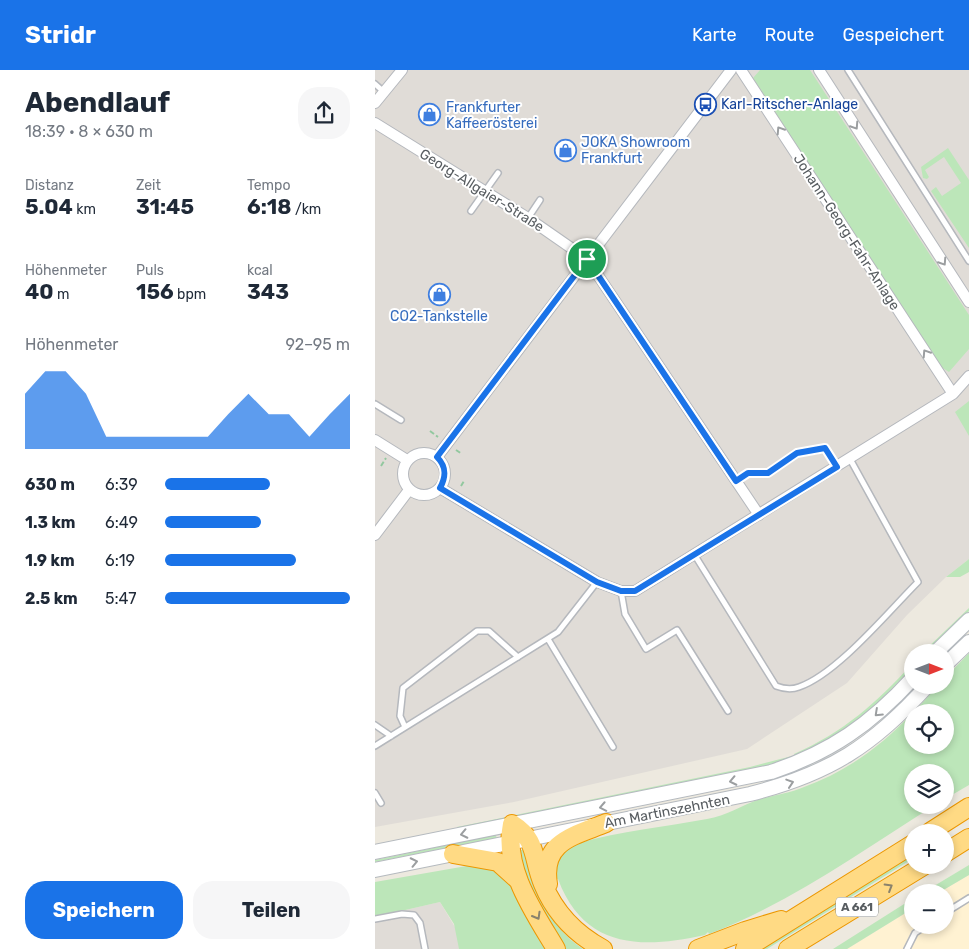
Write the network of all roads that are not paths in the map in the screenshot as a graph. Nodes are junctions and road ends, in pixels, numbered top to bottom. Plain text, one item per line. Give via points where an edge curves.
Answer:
1 (402, 70) edge
2 (731, 70) edge
3 (741, 70) edge
4 (819, 70) edge
5 (848, 70) edge
6 (375, 84) edge
7 (384, 92) junction
8 (375, 103) edge
9 (375, 123) edge
10 (497, 173) dead end
11 (485, 192) junction
12 (539, 200) dead end
13 (471, 211) dead end
14 (528, 218) junction
15 (587, 259) junction
16 (969, 261) edge
17 (969, 302) edge
18 (969, 376) edge
19 (953, 394) junction
20 (375, 404) edge
21 (401, 420) dead end
22 (375, 440) edge
23 (437, 457) junction
24 (849, 459) junction
25 (407, 460) junction
26 (837, 467) junction
27 (736, 481) junction
28 (440, 488) junction
29 (409, 490) junction
30 (759, 515) junction
31 (375, 535) edge
32 (695, 554) junction
33 (597, 582) junction
34 (621, 591) junction
35 (969, 620) edge
36 (547, 639) junction
37 (969, 642) edge
38 (944, 644) edge
39 (518, 657) junction
40 (954, 657) edge
41 (904, 679) edge
42 (918, 694) edge
43 (728, 712) dead end
44 (375, 725) edge
45 (405, 726) junction
46 (391, 736) junction
47 (375, 746) edge
48 (613, 747) dead end
49 (375, 793) edge
50 (381, 803) dead end
51 (969, 808) edge
52 (606, 823) junction
53 (511, 824) junction
54 (943, 824) edge
55 (529, 838) junction
56 (968, 839) edge
57 (510, 842) junction
58 (954, 848) edge
59 (904, 850) edge
60 (375, 852) edge
61 (453, 854) junction
62 (375, 870) edge
63 (910, 874) edge
64 (519, 882) junction
65 (969, 898) edge
66 (551, 902) junction
67 (954, 907) edge
68 (799, 916) junction
69 (375, 919) edge
70 (914, 934) edge
71 (425, 949) edge
72 (556, 949) edge
73 (603, 949) edge
74 (697, 949) edge
75 (745, 949) edge
76 (788, 949) edge
77 (907, 949) edge

1 - 7 street
2 - 15 street
19 -> 3 street, Johann-Georg-Fahr-Anlage
4 -> 17 street
5 - 16 lane
6 - 7 lane
7 - 8 street
9 - 11 street, Georg-Allgaier-Straße
10 - 11 lane
11 - 13 lane
11 - 14 street, Georg-Allgaier-Straße
12 - 14 lane
14 - 15 street, Georg-Allgaier-Straße
15 - 23 street
15 - 27 street
18 - 19 street
19 - 24 street
20 - 21 lane
22 - 25 street
23 - 25 street via 423,452
23 - 28 street via 445,470
24 - 26 street
24 - 32 lane via 918,582 831,669 799,687 787,690 777,686
25 - 29 street via 402,474
26 - 27 lane via 825,448 797,453 768,473 748,473
26 - 30 street
27 - 30 street
28 - 29 street via 425,495
28 - 33 street
29 - 31 street
30 - 32 street
32 - 34 street via 635,591
33 - 34 street
33 - 36 lane via 558,632
34 - 43 lane via 625,614 646,649 677,630
35 - 38 main road
36 - 39 lane
36 - 48 lane
37 - 40 main road
39 - 45 lane
39 - 45 lane via 489,631 477,631 403,688 401,716
41 -> 53 main road, Am Martinszehnten via 878,713 855,731 837,744 792,765 733,781
52 -> 42 main road, Am Martinszehnten via 750,794 796,781 841,760 879,734
44 - 46 lane
45 - 46 lane
46 - 47 lane
49 - 50 lane
51 - 54 highway
52 - 55 main road, Am Martinszehnten
52 - 66 highway via 564,841 552,851 546,874
53 - 55 highway
53 - 57 highway
53 -> 60 main road, Am Martinszehnten
55 - 57 main road, Am Martinszehnten
55 - 66 highway
56 - 58 highway
57 - 61 main road, Am Martinszehnten
57 - 64 highway
59 - 68 highway, A 661
62 -> 61 main road, Am Martinszehnten
61 - 64 highway via 498,862
76 -> 63 highway, A 661
64 -> 72 highway
65 - 67 lane
66 - 73 highway via 576,931
68 - 74 highway, A 661
68 - 75 highway, A 661
69 - 71 lane via 414,915 420,923
70 - 77 lane

